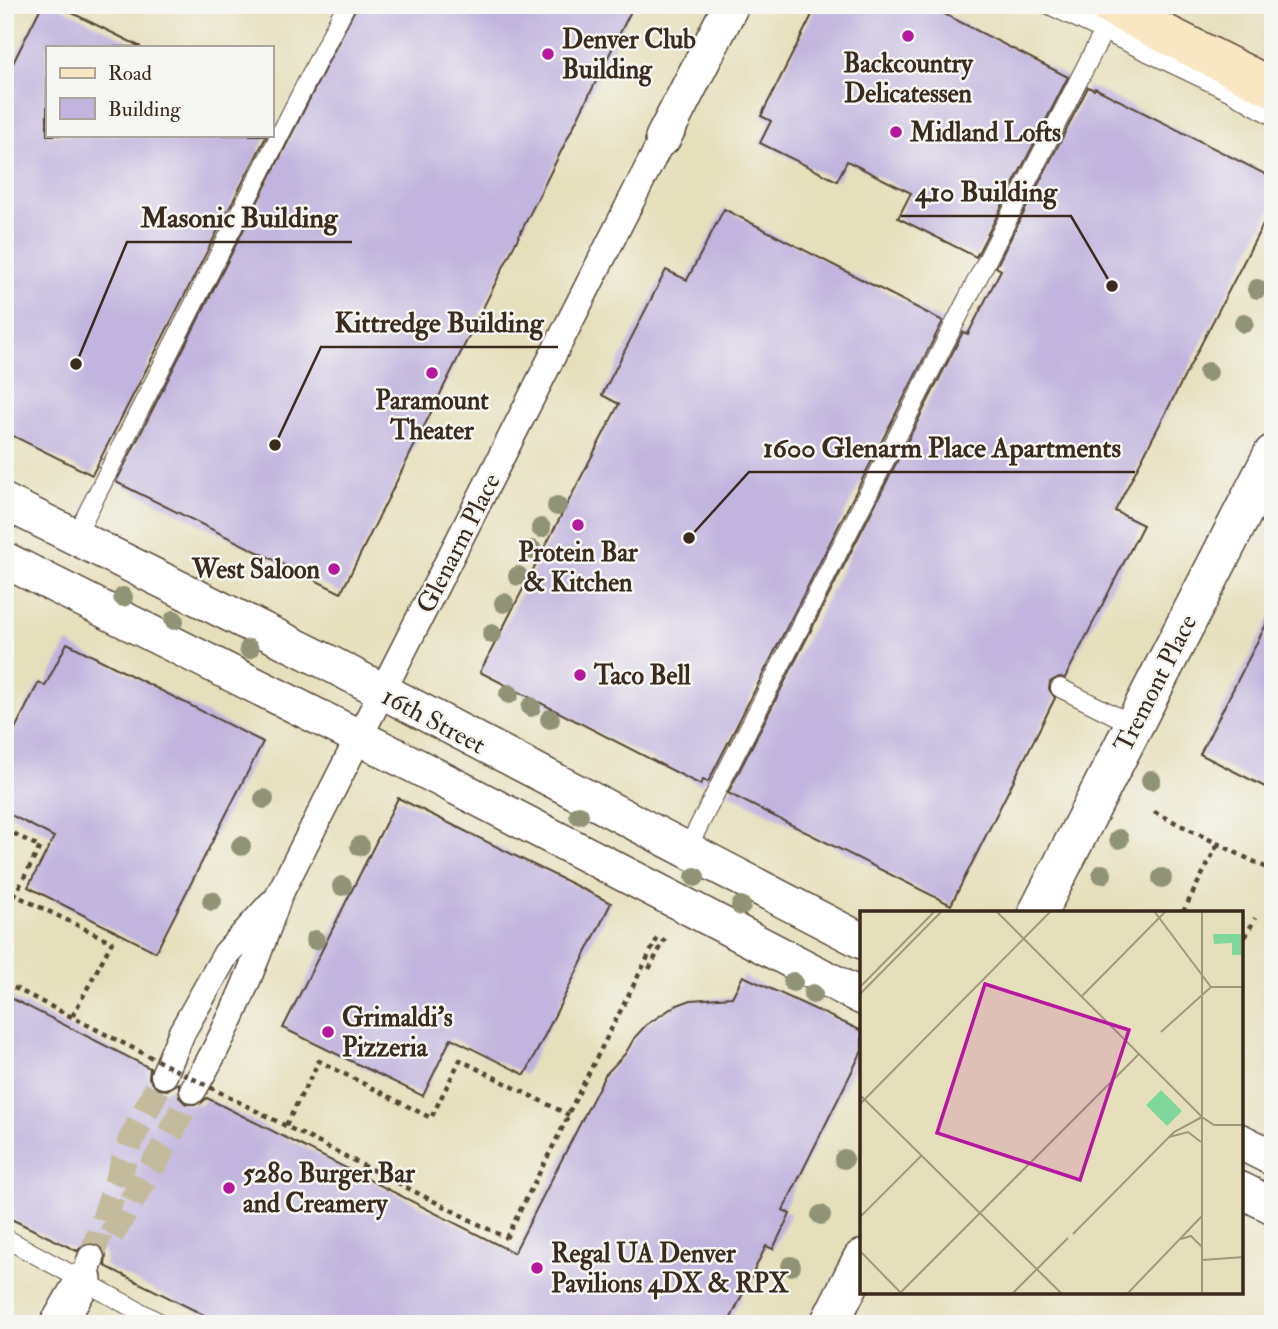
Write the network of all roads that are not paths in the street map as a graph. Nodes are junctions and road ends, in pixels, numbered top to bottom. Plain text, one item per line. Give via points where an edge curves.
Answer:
1 (346, 5) edge
2 (731, 5) edge
3 (1049, 5) edge
4 (1111, 13) edge
5 (1273, 88) edge
6 (1273, 116) edge
7 (663, 138) joint
8 (1273, 454) edge
9 (5, 502) edge
10 (75, 537) junction
11 (5, 560) edge
12 (1060, 688) dead end
13 (382, 692) junction
14 (1134, 725) junction
15 (359, 738) junction
16 (686, 851) junction
17 (279, 895) junction
18 (1039, 911) edge
19 (860, 939) edge
20 (860, 996) edge
21 (164, 1076) tunnel mouth
22 (192, 1090) tunnel mouth
23 (1243, 1143) edge
24 (1273, 1158) edge
25 (1243, 1191) edge
26 (1273, 1206) edge
27 (5, 1238) edge
28 (860, 1263) edge
29 (90, 1266) junction
30 (58, 1324) edge
31 (162, 1324) edge
32 (829, 1324) edge

1 - 10 lane
2 - 7 street, Glenarm Place
3 - 4 lane
4 - 5 main road
4 - 6 lane
4 - 16 lane
7 - 13 street, Glenarm Place
8 - 14 street, Tremont Place
9 - 10 street, 16th Street
10 - 13 street, 16th Street
11 - 15 street, 16th Street
12 - 14 lane
13 - 15 street, Glenarm Place
13 - 16 street, 16th Street
14 - 18 street, Tremont Place
15 - 17 street, Glenarm Place
15 - 20 street, 16th Street
16 - 19 street, 16th Street
17 - 21 street, Glenarm Place via 226,954 182,1032
17 - 22 street, Glenarm Place via 255,966 217,1049
23 - 24 street
25 - 26 street
27 - 29 lane
28 - 32 street
29 - 30 street
29 - 31 lane

